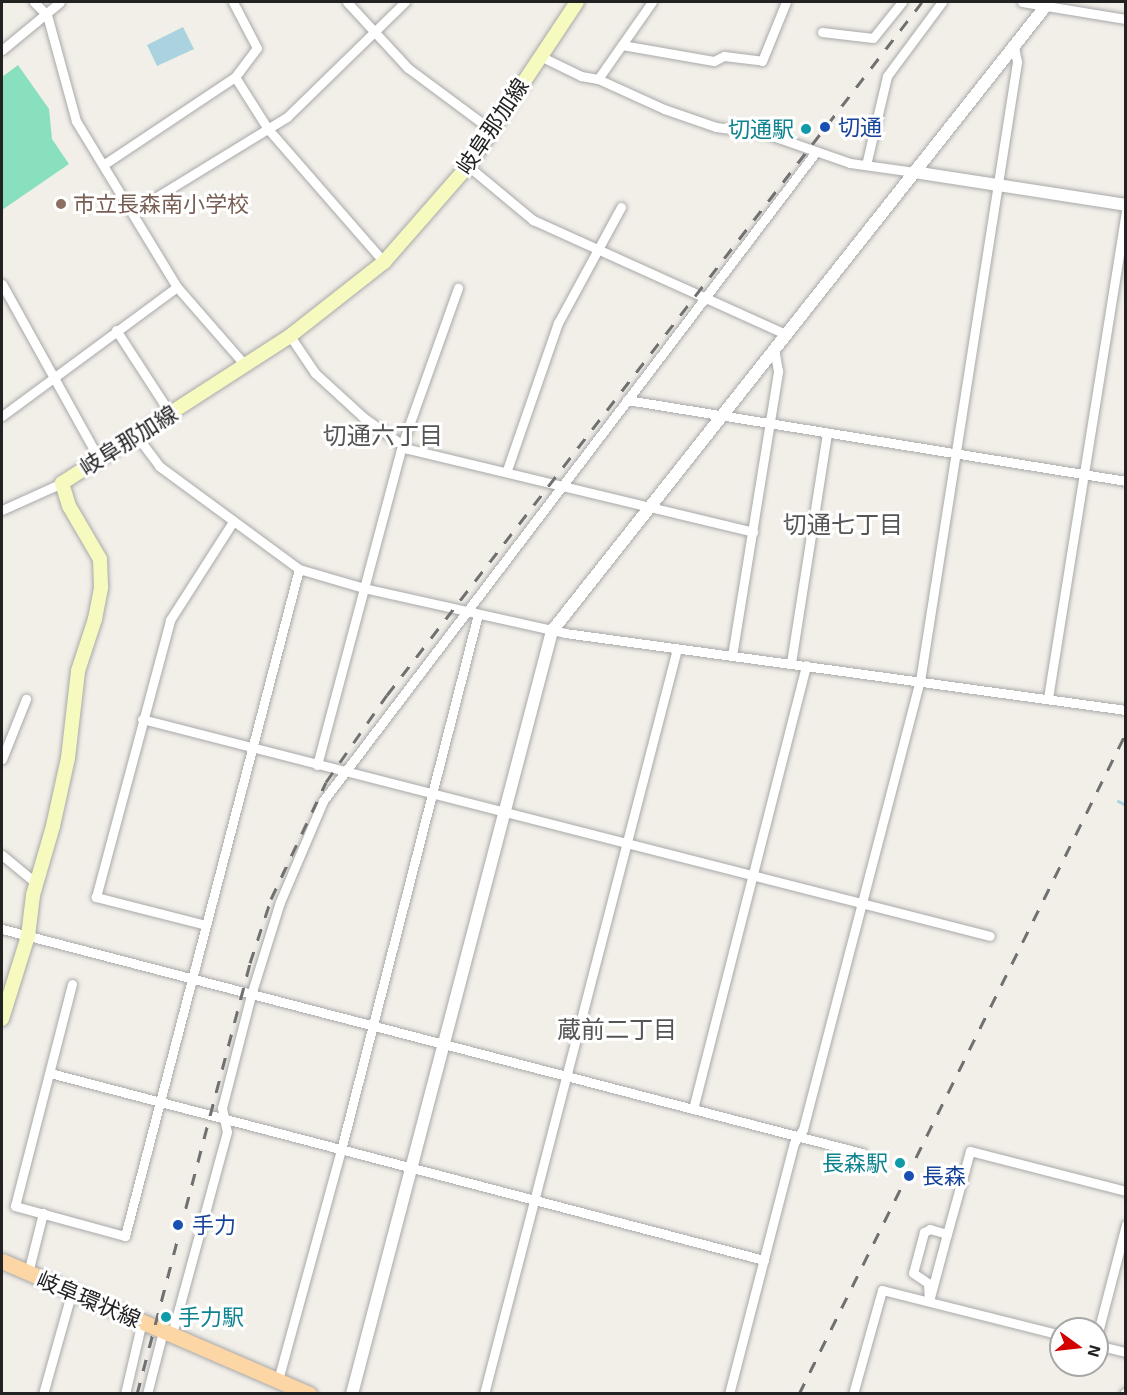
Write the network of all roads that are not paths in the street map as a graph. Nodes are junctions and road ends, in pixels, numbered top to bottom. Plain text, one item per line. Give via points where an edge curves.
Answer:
1 (34, 2) edge
2 (60, 2) edge
3 (233, 2) edge
4 (347, 2) edge
5 (405, 2) edge
6 (577, 2) edge
7 (652, 2) edge
8 (786, 2) edge
9 (902, 2) edge
10 (942, 2) edge
11 (1022, 2) edge
12 (1048, 4) edge
13 (47, 15) junction
14 (1125, 19) edge
15 (374, 30) junction
16 (822, 32) dead end
17 (622, 45) junction
18 (1014, 46) junction
19 (2, 50) edge
20 (540, 56) junction
21 (235, 77) junction
22 (598, 79) junction
23 (268, 129) junction
24 (490, 129) junction
25 (815, 153) junction
26 (103, 165) junction
27 (866, 165) junction
28 (468, 166) junction
29 (914, 172) junction
30 (998, 186) junction
31 (1125, 206) edge
32 (621, 207) dead end
33 (1125, 211) edge
34 (132, 212) junction
35 (598, 250) junction
36 (384, 262) junction
37 (2, 284) edge
38 (177, 287) junction
39 (458, 288) dead end
40 (707, 297) junction
41 (10, 298) junction
42 (2, 305) edge
43 (116, 330) junction
44 (786, 334) junction
45 (290, 336) junction
46 (774, 349) junction
47 (246, 366) junction
48 (54, 379) junction
49 (627, 400) junction
50 (170, 413) junction
51 (2, 416) edge
52 (722, 416) junction
53 (768, 424) junction
54 (827, 434) junction
55 (136, 435) junction
56 (402, 445) junction
57 (956, 455) junction
58 (99, 459) junction
59 (507, 470) junction
60 (1082, 474) junction
61 (1125, 481) edge
62 (62, 483) junction
63 (561, 485) junction
64 (648, 508) junction
65 (2, 510) edge
66 (232, 523) junction
67 (753, 532) junction
68 (299, 569) junction
69 (364, 588) junction
70 (465, 611) junction
71 (478, 614) junction
72 (552, 631) junction
73 (677, 649) junction
74 (732, 656) junction
75 (791, 663) junction
76 (806, 665) junction
77 (920, 681) junction
78 (1048, 698) junction
79 (27, 699) dead end
80 (1125, 710) edge
81 (142, 719) junction
82 (252, 748) junction
83 (2, 759) edge
84 (317, 765) junction
85 (345, 771) junction
86 (433, 793) junction
87 (504, 811) junction
88 (628, 842) junction
89 (2, 855) edge
90 (752, 876) junction
91 (36, 883) junction
92 (862, 905) junction
93 (206, 925) junction
94 (2, 929) edge
95 (28, 936) junction
96 (990, 936) dead end
97 (192, 981) junction
98 (72, 984) dead end
99 (251, 995) junction
100 (2, 1019) edge
101 (371, 1026) junction
102 (443, 1045) junction
103 (50, 1074) junction
104 (567, 1076) junction
105 (159, 1104) junction
106 (693, 1109) junction
107 (226, 1121) junction
108 (798, 1136) junction
109 (341, 1150) junction
110 (862, 1153) dead end
111 (411, 1168) junction
112 (1125, 1191) edge
113 (534, 1200) junction
114 (43, 1213) junction
115 (1125, 1225) edge
116 (947, 1234) junction
117 (764, 1260) junction
118 (2, 1262) edge
119 (28, 1273) junction
120 (72, 1291) junction
121 (929, 1301) junction
122 (1102, 1317) edge
123 (142, 1321) junction
124 (1049, 1332) edge
125 (167, 1333) junction
126 (1109, 1348) edge
127 (1125, 1352) edge
128 (278, 1380) junction
129 (43, 1394) edge
130 (125, 1394) edge
131 (147, 1394) edge
132 (309, 1394) edge
133 (352, 1394) edge
134 (484, 1394) edge
135 (729, 1394) edge
136 (853, 1394) edge

1 - 13 street
2 - 13 street
3 - 21 street via 257,48
4 - 15 street
5 - 15 street
6 - 20 main road, 岐阜那加線
7 - 17 street
8 - 17 street via 762,61 724,56 714,61
9 - 16 street via 873,38
10 - 27 street via 887,76
11 - 12 street
12 - 14 street
12 - 18 street
13 - 19 street
13 - 26 street via 76,122
15 - 23 street via 287,117
15 - 24 street via 408,68 444,91
17 - 22 street
18 - 29 street
18 - 30 street via 1017,62
20 - 22 street via 581,76
20 - 24 main road, 岐阜那加線
21 - 23 street
21 - 26 street
22 - 25 street via 716,127 767,134
23 - 34 street
23 - 36 street
24 - 28 main road, 岐阜那加線
25 - 27 street
25 - 40 street
26 - 34 street
27 - 29 street
28 - 35 street via 533,220
28 - 36 main road, 岐阜那加線
29 - 30 street
29 - 44 street
30 - 31 street
30 - 57 street
32 - 35 street
33 - 60 street
34 - 38 street
35 - 40 street
35 - 59 street via 558,323
36 - 45 main road, 岐阜那加線
37 - 41 street
38 - 43 street
38 - 47 street
39 - 56 street
40 - 44 street
40 - 49 street
41 - 42 street
41 - 48 street
43 - 48 street
43 - 50 street
44 - 46 street
45 - 47 main road, 岐阜那加線
45 - 56 street via 315,373
46 - 52 street
46 - 53 street via 778,371
47 - 50 main road, 岐阜那加線
48 - 51 street
48 - 58 street
49 - 52 street
49 - 63 street
50 - 55 main road, 岐阜那加線
52 - 53 street
52 - 64 street
53 - 54 street
53 - 67 street
54 - 57 street
54 - 75 street
55 - 58 main road, 岐阜那加線
55 - 66 street via 159,466
56 - 59 street
56 - 69 street
57 - 60 street
57 - 77 street
58 - 62 main road, 岐阜那加線
59 - 63 street
60 - 61 street
60 - 78 street
62 - 65 street
62 - 91 main road, 岐阜那加線 via 69,506 100,559 101,587 78,671 68,758 56,815
63 - 64 street
63 - 70 street
64 - 67 street
64 - 72 street
66 - 68 street
66 - 81 street via 170,620
67 - 74 street
68 - 69 street
68 - 82 street
69 - 70 street
69 - 84 street
70 - 71 street
70 - 85 street
71 - 72 street
71 - 86 street
72 - 73 street
72 - 87 street
73 - 74 street
73 - 88 street
74 - 75 street
75 - 76 street
76 - 77 street
76 - 90 street
77 - 78 street
77 - 92 street
78 - 80 street
79 - 83 street
81 - 82 street
81 - 93 street via 96,897
82 - 84 street
82 - 93 street
84 - 85 street
85 - 86 street
85 - 99 street via 323,801 306,839 280,902
86 - 87 street
86 - 101 street
87 - 88 street
87 - 102 street
88 - 90 street
88 - 104 street
89 - 91 street
90 - 92 street
90 - 106 street
91 - 95 main road, 岐阜那加線
92 - 96 street
92 - 108 street
93 - 97 street
94 - 95 street
95 - 97 street
95 - 100 main road, 岐阜那加線
97 - 99 street
97 - 105 street
98 - 103 street
99 - 101 street
99 - 107 street via 222,1108
101 - 102 street
101 - 109 street
102 - 104 street
102 - 111 street
103 - 105 street
103 - 114 street via 15,1206
104 - 106 street
104 - 113 street
105 - 107 street
105 - 114 street via 125,1236
106 - 108 street
107 - 109 street
107 - 125 street via 227,1132
108 - 110 street
108 - 117 street
109 - 111 street
109 - 128 street
111 - 113 street
111 - 133 street
112 - 116 street via 970,1150
113 - 117 street
113 - 134 street
114 - 119 street
115 - 122 street
116 - 121 street
116 - 121 street via 930,1229 924,1232 913,1273 928,1283
117 - 135 street
118 - 119 main road, 岐阜環状線
119 - 120 main road, 岐阜環状線
120 - 123 main road, 岐阜環状線
120 - 129 street
121 - 124 street
121 - 136 street via 882,1290
123 - 125 main road, 岐阜環状線
123 - 130 street
125 - 128 main road, 岐阜環状線
125 - 131 street
126 - 127 street
128 - 132 main road, 岐阜環状線

